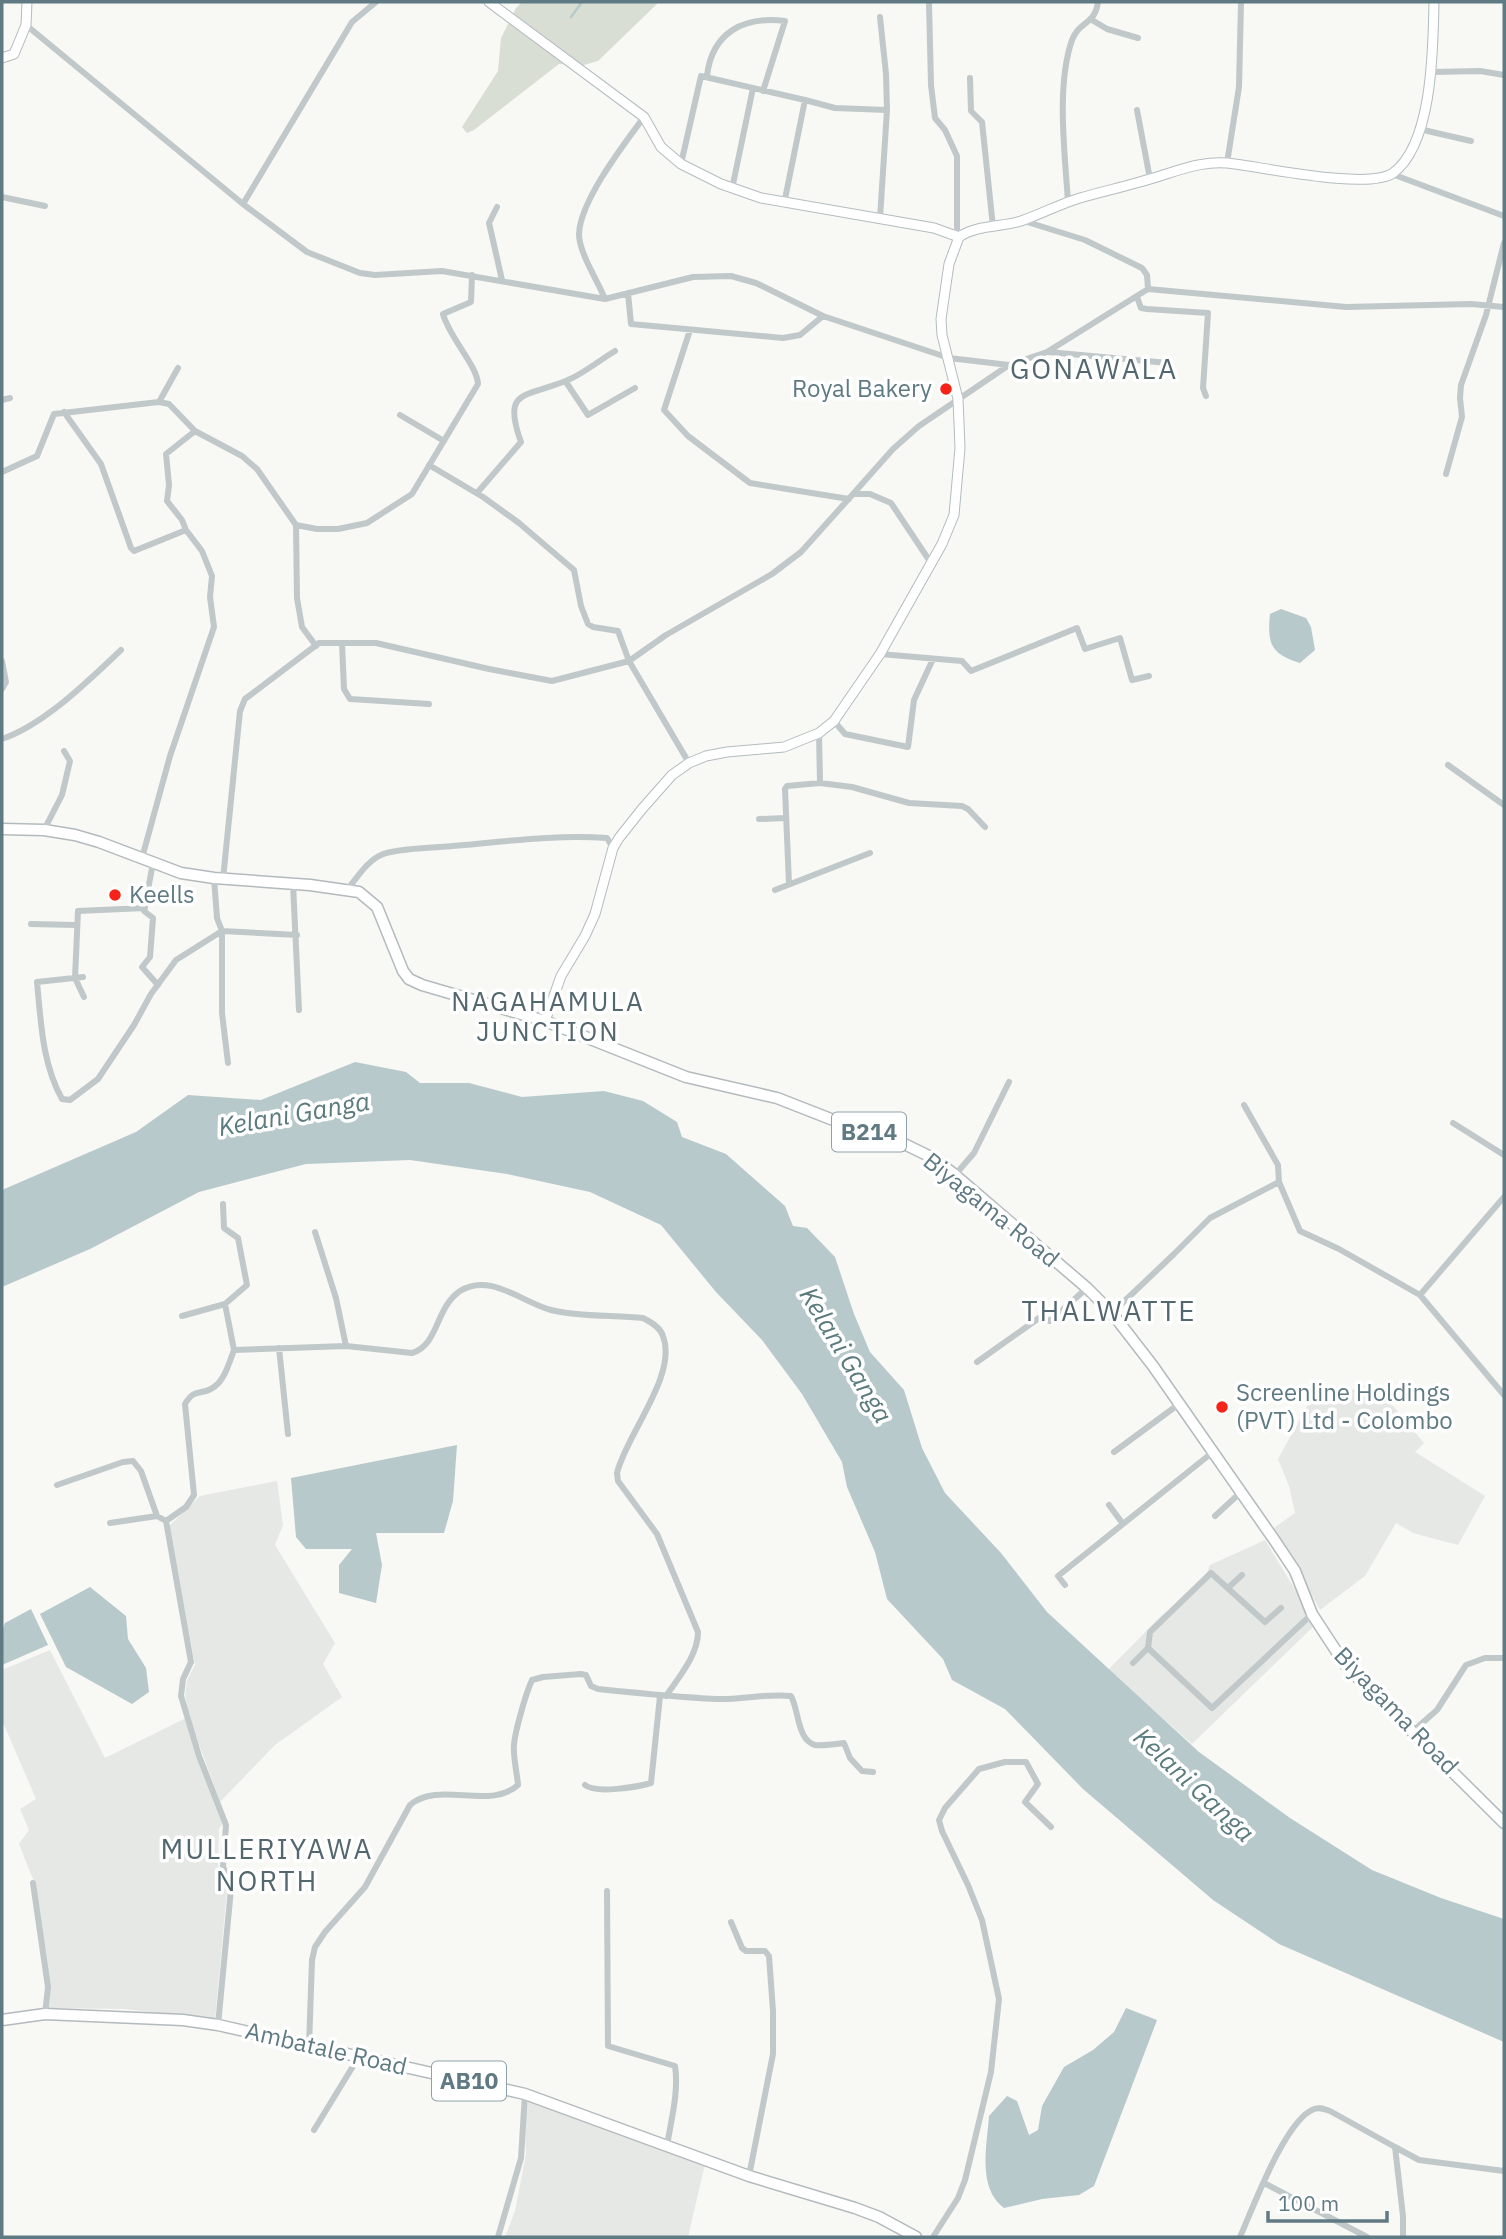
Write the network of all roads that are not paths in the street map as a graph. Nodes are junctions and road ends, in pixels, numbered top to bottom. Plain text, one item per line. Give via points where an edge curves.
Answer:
1 (27, 2) edge
2 (376, 2) edge
3 (489, 2) edge
4 (929, 2) edge
5 (1098, 2) edge
6 (1241, 2) edge
7 (1434, 2) edge
8 (880, 17) dead end
9 (1092, 20) junction
10 (26, 25) junction
11 (1138, 38) dead end
12 (2, 58) edge
13 (1432, 72) junction
14 (1504, 75) edge
15 (707, 76) junction
16 (970, 78) dead end
17 (753, 88) junction
18 (763, 91) junction
19 (805, 100) junction
20 (887, 110) junction
21 (1137, 110) dead end
22 (644, 117) junction
23 (1419, 129) junction
24 (1471, 141) dead end
25 (1227, 163) junction
26 (681, 164) junction
27 (1392, 174) junction
28 (1150, 179) junction
29 (732, 189) junction
30 (2, 197) edge
31 (1068, 202) junction
32 (243, 204) junction
33 (784, 204) junction
34 (45, 206) dead end
35 (497, 208) dead end
36 (1504, 216) edge
37 (880, 218) junction
38 (1022, 220) junction
39 (993, 227) junction
40 (958, 236) junction
41 (1504, 243) edge
42 (472, 275) junction
43 (502, 280) junction
44 (1148, 289) junction
45 (628, 293) junction
46 (1137, 297) junction
47 (605, 299) junction
48 (1488, 305) junction
49 (1504, 307) edge
50 (823, 316) junction
51 (690, 330) junction
52 (615, 351) dead end
53 (1046, 352) junction
54 (949, 358) junction
55 (1168, 363) dead end
56 (1009, 365) junction
57 (178, 368) dead end
58 (566, 382) junction
59 (635, 388) dead end
60 (1206, 396) dead end
61 (10, 398) dead end
62 (958, 399) junction
63 (2, 400) edge
64 (159, 402) junction
65 (64, 412) junction
66 (400, 415) dead end
67 (195, 431) junction
68 (444, 441) junction
69 (429, 465) junction
70 (2, 472) edge
71 (1446, 474) dead end
72 (477, 493) junction
73 (851, 497) junction
74 (296, 525) junction
75 (186, 530) junction
76 (931, 563) junction
77 (342, 643) junction
78 (316, 646) junction
79 (121, 650) dead end
80 (880, 654) junction
81 (933, 659) junction
82 (2, 661) edge
83 (629, 661) junction
84 (1149, 676) dead end
85 (2, 689) edge
86 (429, 704) dead end
87 (834, 721) junction
88 (819, 733) junction
89 (2, 739) edge
90 (64, 751) dead end
91 (689, 763) junction
92 (1448, 765) dead end
93 (820, 783) junction
94 (1504, 805) edge
95 (785, 818) junction
96 (759, 820) dead end
97 (985, 827) dead end
98 (2, 829) edge
99 (44, 830) junction
100 (613, 848) junction
101 (870, 853) dead end
102 (142, 858) junction
103 (153, 863) junction
104 (218, 878) junction
105 (293, 884) junction
106 (789, 884) junction
107 (347, 890) junction
108 (775, 890) dead end
109 (145, 908) junction
110 (32, 924) dead end
111 (76, 925) junction
112 (222, 931) junction
113 (297, 935) junction
114 (79, 977) junction
115 (158, 985) junction
116 (84, 997) dead end
117 (299, 1010) dead end
118 (545, 1021) junction
119 (228, 1063) dead end
120 (1009, 1083) dead end
121 (1244, 1104) dead end
122 (1453, 1123) dead end
123 (1503, 1152) edge
124 (956, 1175) junction
125 (1279, 1182) junction
126 (1504, 1197) edge
127 (223, 1203) dead end
128 (315, 1233) dead end
129 (1087, 1288) junction
130 (1420, 1295) junction
131 (225, 1304) junction
132 (1112, 1313) junction
133 (182, 1316) dead end
134 (346, 1346) junction
135 (279, 1348) junction
136 (234, 1350) junction
137 (977, 1362) dead end
138 (1504, 1395) edge
139 (1180, 1404) junction
140 (288, 1434) dead end
141 (1114, 1452) dead end
142 (1213, 1452) junction
143 (57, 1485) dead end
144 (1241, 1492) junction
145 (1109, 1505) dead end
146 (158, 1516) junction
147 (1215, 1516) dead end
148 (166, 1521) junction
149 (110, 1523) dead end
150 (1123, 1524) junction
151 (1242, 1575) dead end
152 (1065, 1585) dead end
153 (1228, 1588) junction
154 (1281, 1608) dead end
155 (1312, 1614) junction
156 (1148, 1648) junction
157 (1504, 1658) edge
158 (1133, 1663) dead end
159 (663, 1696) junction
160 (1412, 1732) junction
161 (873, 1772) dead end
162 (585, 1785) dead end
163 (1504, 1823) edge
164 (1051, 1827) dead end
165 (33, 1883) dead end
166 (607, 1891) dead end
167 (731, 1922) dead end
168 (45, 2014) junction
169 (2, 2020) edge
170 (218, 2025) junction
171 (309, 2046) junction
172 (358, 2058) junction
173 (525, 2094) junction
174 (314, 2130) dead end
175 (667, 2146) junction
176 (1395, 2147) junction
177 (1504, 2171) edge
178 (749, 2176) junction
179 (1264, 2183) junction
180 (498, 2237) edge
181 (916, 2237) edge
182 (933, 2237) edge
183 (1240, 2237) edge
184 (1367, 2237) edge
185 (1403, 2237) edge

1 - 10 street
2 - 32 street via 352,22
3 - 22 street
4 - 40 street via 935,118 957,156
5 - 9 street
6 - 25 street via 1239,87
7 - 13 street
8 - 20 street
9 - 11 street
9 - 31 street via 1081,26 1072,40 1063,98
10 - 12 street via 14,54
10 - 32 street
13 - 14 street
13 - 23 street
15 - 17 street
15 - 18 street via 721,39 736,28 756,20 785,21
15 - 26 street via 701,76
16 - 39 street via 971,111 982,122
17 - 18 street
17 - 29 street
18 - 19 street
19 - 20 street via 835,108
19 - 33 street
20 - 37 street
21 - 28 street
22 - 26 street via 661,147
22 - 47 street via 584,212 579,236
23 - 24 street
23 - 27 street via 1404,162
25 - 27 street via 1347,179 1374,180
25 - 28 street via 1192,165
26 - 29 street
27 - 36 street
28 - 31 street
29 - 33 street
30 - 34 street
31 - 38 street
32 - 42 street via 307,252 360,273
33 - 37 street
35 - 43 street via 489,223
37 - 40 street
38 - 39 street
38 - 44 street via 1085,240 1142,268
39 - 40 street
40 - 54 street via 941,310
41 - 48 street
42 - 43 street
42 - 68 street via 471,302 443,314 478,384
43 - 47 street
44 - 46 street
44 - 48 street via 1346,307
45 - 47 street
45 - 50 street via 693,277 731,276 756,283
45 - 51 street via 631,324
46 - 53 street
46 - 60 street via 1141,308 1208,313
48 - 49 street
48 - 71 street via 1461,385 1462,417
50 - 51 street via 800,335 783,338
50 - 54 street
51 - 73 street via 664,410 688,436 750,484
52 - 58 street
53 - 55 street
53 - 56 street
54 - 56 street
54 - 62 street
56 - 62 street
57 - 64 street
58 - 59 street via 587,415
58 - 72 street via 522,394 515,403 513,422 521,442
61 - 63 street
62 - 73 street via 893,449
62 - 76 street via 960,448 954,515
64 - 65 street
64 - 67 street via 169,404
65 - 70 street via 49,421 37,457
65 - 75 street via 101,464 134,551
66 - 68 street
67 - 74 street via 257,468
67 - 75 street via 166,454 167,501
68 - 69 street
69 - 72 street
69 - 74 street via 412,494 367,523 338,529
72 - 83 street via 574,570 588,624 618,632
73 - 76 street via 870,494 891,503
73 - 83 street via 801,552 772,574
74 - 78 street via 295,568 302,626
75 - 102 street via 202,551 212,576 209,597 214,627 170,756
76 - 80 street
77 - 78 street
77 - 83 street via 376,643 552,681
77 - 86 street via 344,689 350,699
78 - 104 street via 245,699
79 - 89 street via 34,724
80 - 81 street
80 - 87 street
81 - 84 street via 962,661 971,671 1077,628 1085,649 1120,638 1132,680
81 - 87 street via 914,700 908,747 845,734
82 - 85 street via 6,681
83 - 91 street
87 - 88 street
88 - 91 street via 784,747 727,752
88 - 93 street
90 - 99 street via 70,761 62,794
91 - 100 street via 672,775
92 - 94 street
93 - 95 street via 785,788
93 - 97 street via 909,803 962,806
95 - 96 street
95 - 106 street
98 - 99 main road, Biyagama Road / B214
99 - 102 main road, Biyagama Road / B214 via 99,842
100 - 107 street via 607,838 581,837 412,849 374,859
100 - 118 street via 595,914 561,976
101 - 106 street
102 - 103 main road, Biyagama Road / B214
103 - 104 main road, Biyagama Road / B214
103 - 109 street
104 - 105 main road, Biyagama Road / B214
104 - 112 street via 217,918
105 - 107 main road, Biyagama Road / B214
105 - 113 street
106 - 108 street
107 - 118 main road, Biyagama Road / B214 via 359,892 377,907 409,979
109 - 111 street via 78,911
109 - 115 street via 153,918 150,957 142,967
110 - 111 street
111 - 114 street
112 - 113 street
112 - 115 street via 176,960
112 - 119 street via 222,1013
113 - 117 street
114 - 115 street via 37,982 44,1049 54,1086 62,1099 70,1100 98,1079
114 - 116 street
118 - 124 main road, Biyagama Road / B214 via 686,1077 777,1098 894,1139
120 - 124 street via 974,1153
121 - 125 street via 1278,1165
122 - 123 street
124 - 129 main road, Biyagama Road / B214
125 - 130 street via 1300,1231
125 - 132 street via 1210,1217
126 - 130 street
127 - 131 street via 224,1228 237,1238 247,1285
128 - 134 street
129 - 132 main road, Biyagama Road / B214
129 - 137 street via 1050,1321 1039,1318
130 - 138 street
131 - 133 street
131 - 136 street
132 - 139 main road, Biyagama Road / B214
134 - 135 street
134 - 159 street via 412,1353 422,1350 451,1298 483,1285 553,1311 643,1318 655,1325 663,1336 664,1368 617,1473 656,1534 698,1632 693,1654
135 - 136 street
135 - 140 street
136 - 148 street via 223,1377 212,1389 196,1391 185,1404 194,1495
139 - 141 street
139 - 142 main road, Biyagama Road / B214
142 - 144 main road, Biyagama Road / B214
142 - 150 street
143 - 146 street via 133,1461
144 - 147 street
144 - 155 main road, Biyagama Road / B214 via 1295,1571
145 - 150 street
146 - 148 street
146 - 149 street
148 - 170 street via 191,1662 181,1696 226,1825 223,1867 231,1889
150 - 152 street via 1058,1576
151 - 153 street
153 - 154 street via 1265,1622
153 - 156 street via 1211,1573 1150,1632
155 - 156 street via 1212,1708
155 - 160 main road, Biyagama Road / B214 via 1346,1666
156 - 158 street
157 - 160 street via 1466,1665 1437,1710
159 - 161 street via 791,1696 804,1738 815,1745 844,1743 862,1771
159 - 162 street via 651,1783 596,1790
159 - 171 street via 598,1689 581,1674 532,1680 514,1747 518,1785 498,1795 418,1798 365,1887 315,1947
160 - 163 main road, Biyagama Road / B214
164 - 182 street via 1025,1802 1038,1784 1026,1762 979,1769 940,1820 982,1920 999,1999 991,2072 965,2180
165 - 168 street via 48,1987
166 - 175 street via 608,2046 675,2066
167 - 178 street via 742,1948 765,1951 769,1956 773,2011 770,2077
168 - 169 main road, Ambatale Road / AB10
168 - 170 main road, Ambatale Road / AB10
170 - 171 main road, Ambatale Road / AB10
171 - 172 main road, Ambatale Road / AB10
172 - 173 main road, Ambatale Road / AB10
172 - 174 street
173 - 175 main road, Ambatale Road / AB10
173 - 180 street via 521,2158
175 - 178 main road, Ambatale Road / AB10
176 - 177 street via 1419,2160
176 - 179 street via 1330,2111 1312,2110 1289,2136
176 - 185 street
178 - 181 main road, Ambatale Road / AB10 via 855,2208
179 - 183 street
179 - 184 street

